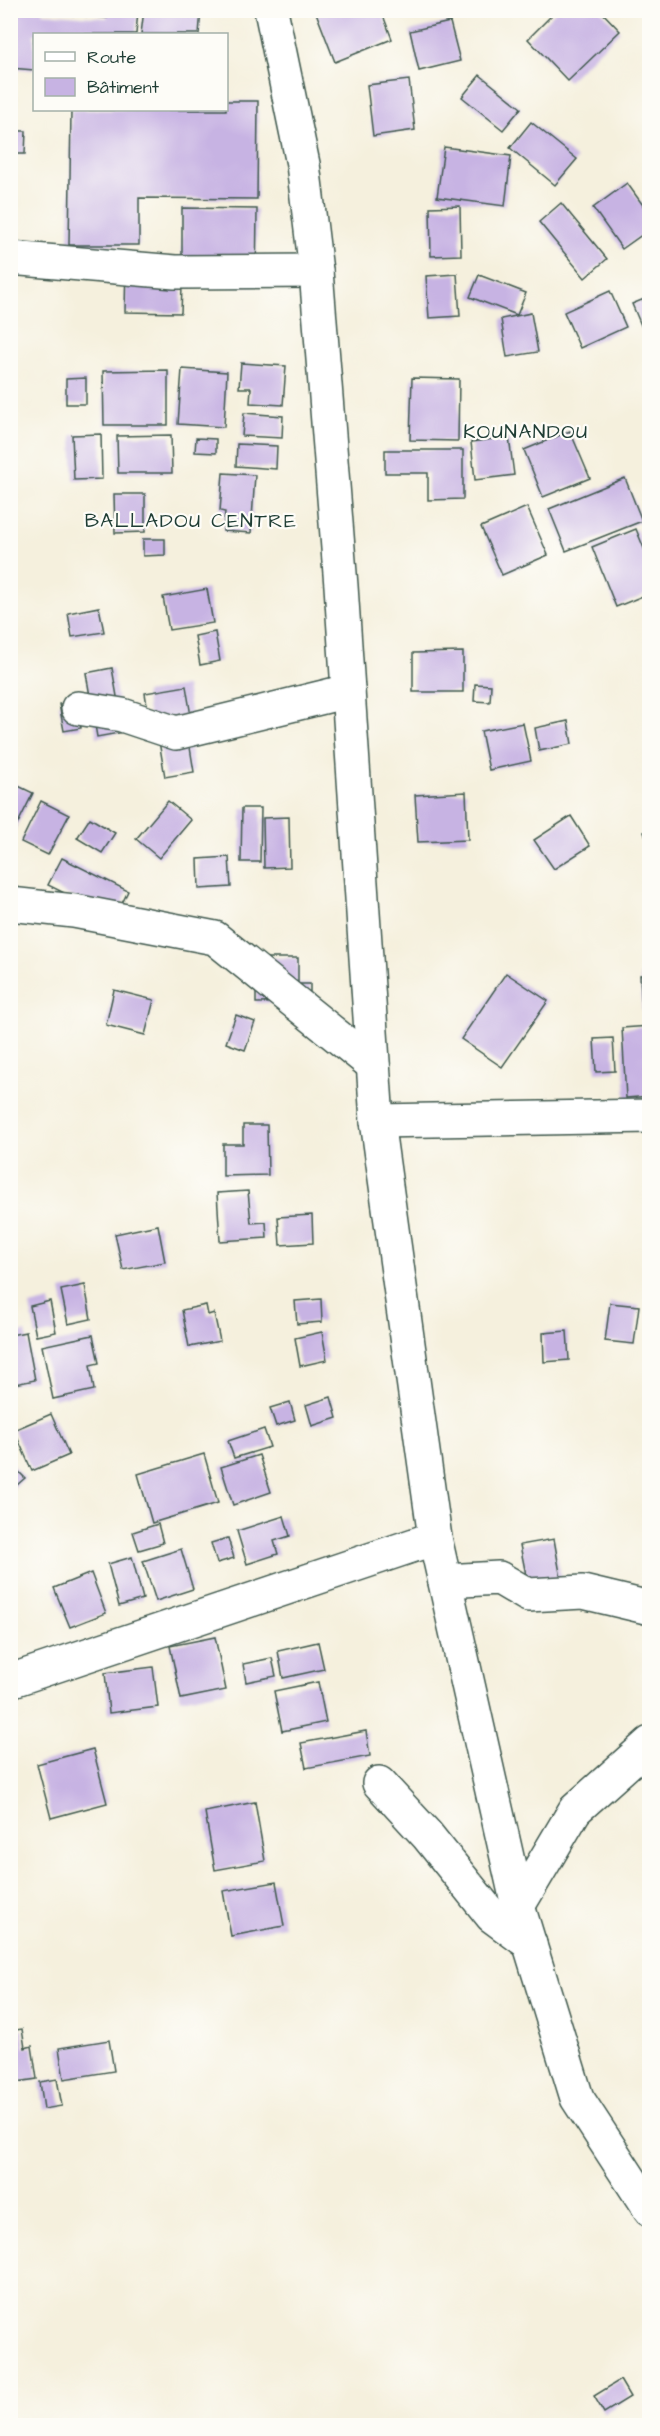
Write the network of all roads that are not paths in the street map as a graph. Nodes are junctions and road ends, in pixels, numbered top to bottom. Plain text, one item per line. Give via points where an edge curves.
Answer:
1 (271, 10) edge
2 (10, 258) edge
3 (316, 272) junction
4 (348, 691) junction
5 (78, 708) dead end
6 (10, 904) edge
7 (373, 1065) junction
8 (650, 1116) edge
9 (377, 1121) junction
10 (435, 1538) junction
11 (445, 1581) junction
12 (650, 1608) edge
13 (10, 1681) edge
14 (650, 1743) edge
15 (379, 1783) dead end
16 (518, 1906) junction
17 (530, 1944) junction
18 (650, 2210) edge

1 - 3 street via 303,164
2 - 3 street via 175,272
3 - 4 street
4 - 5 street via 176,733 122,715
4 - 7 street
6 - 7 street via 74,911 214,938
7 - 9 street
8 - 9 street
9 - 10 street
10 - 11 street
10 - 13 street
11 - 12 street via 499,1578 528,1596 583,1592
11 - 16 street
14 - 16 street via 575,1810
15 - 17 street via 492,1916
16 - 17 street
17 - 18 street via 577,2098

